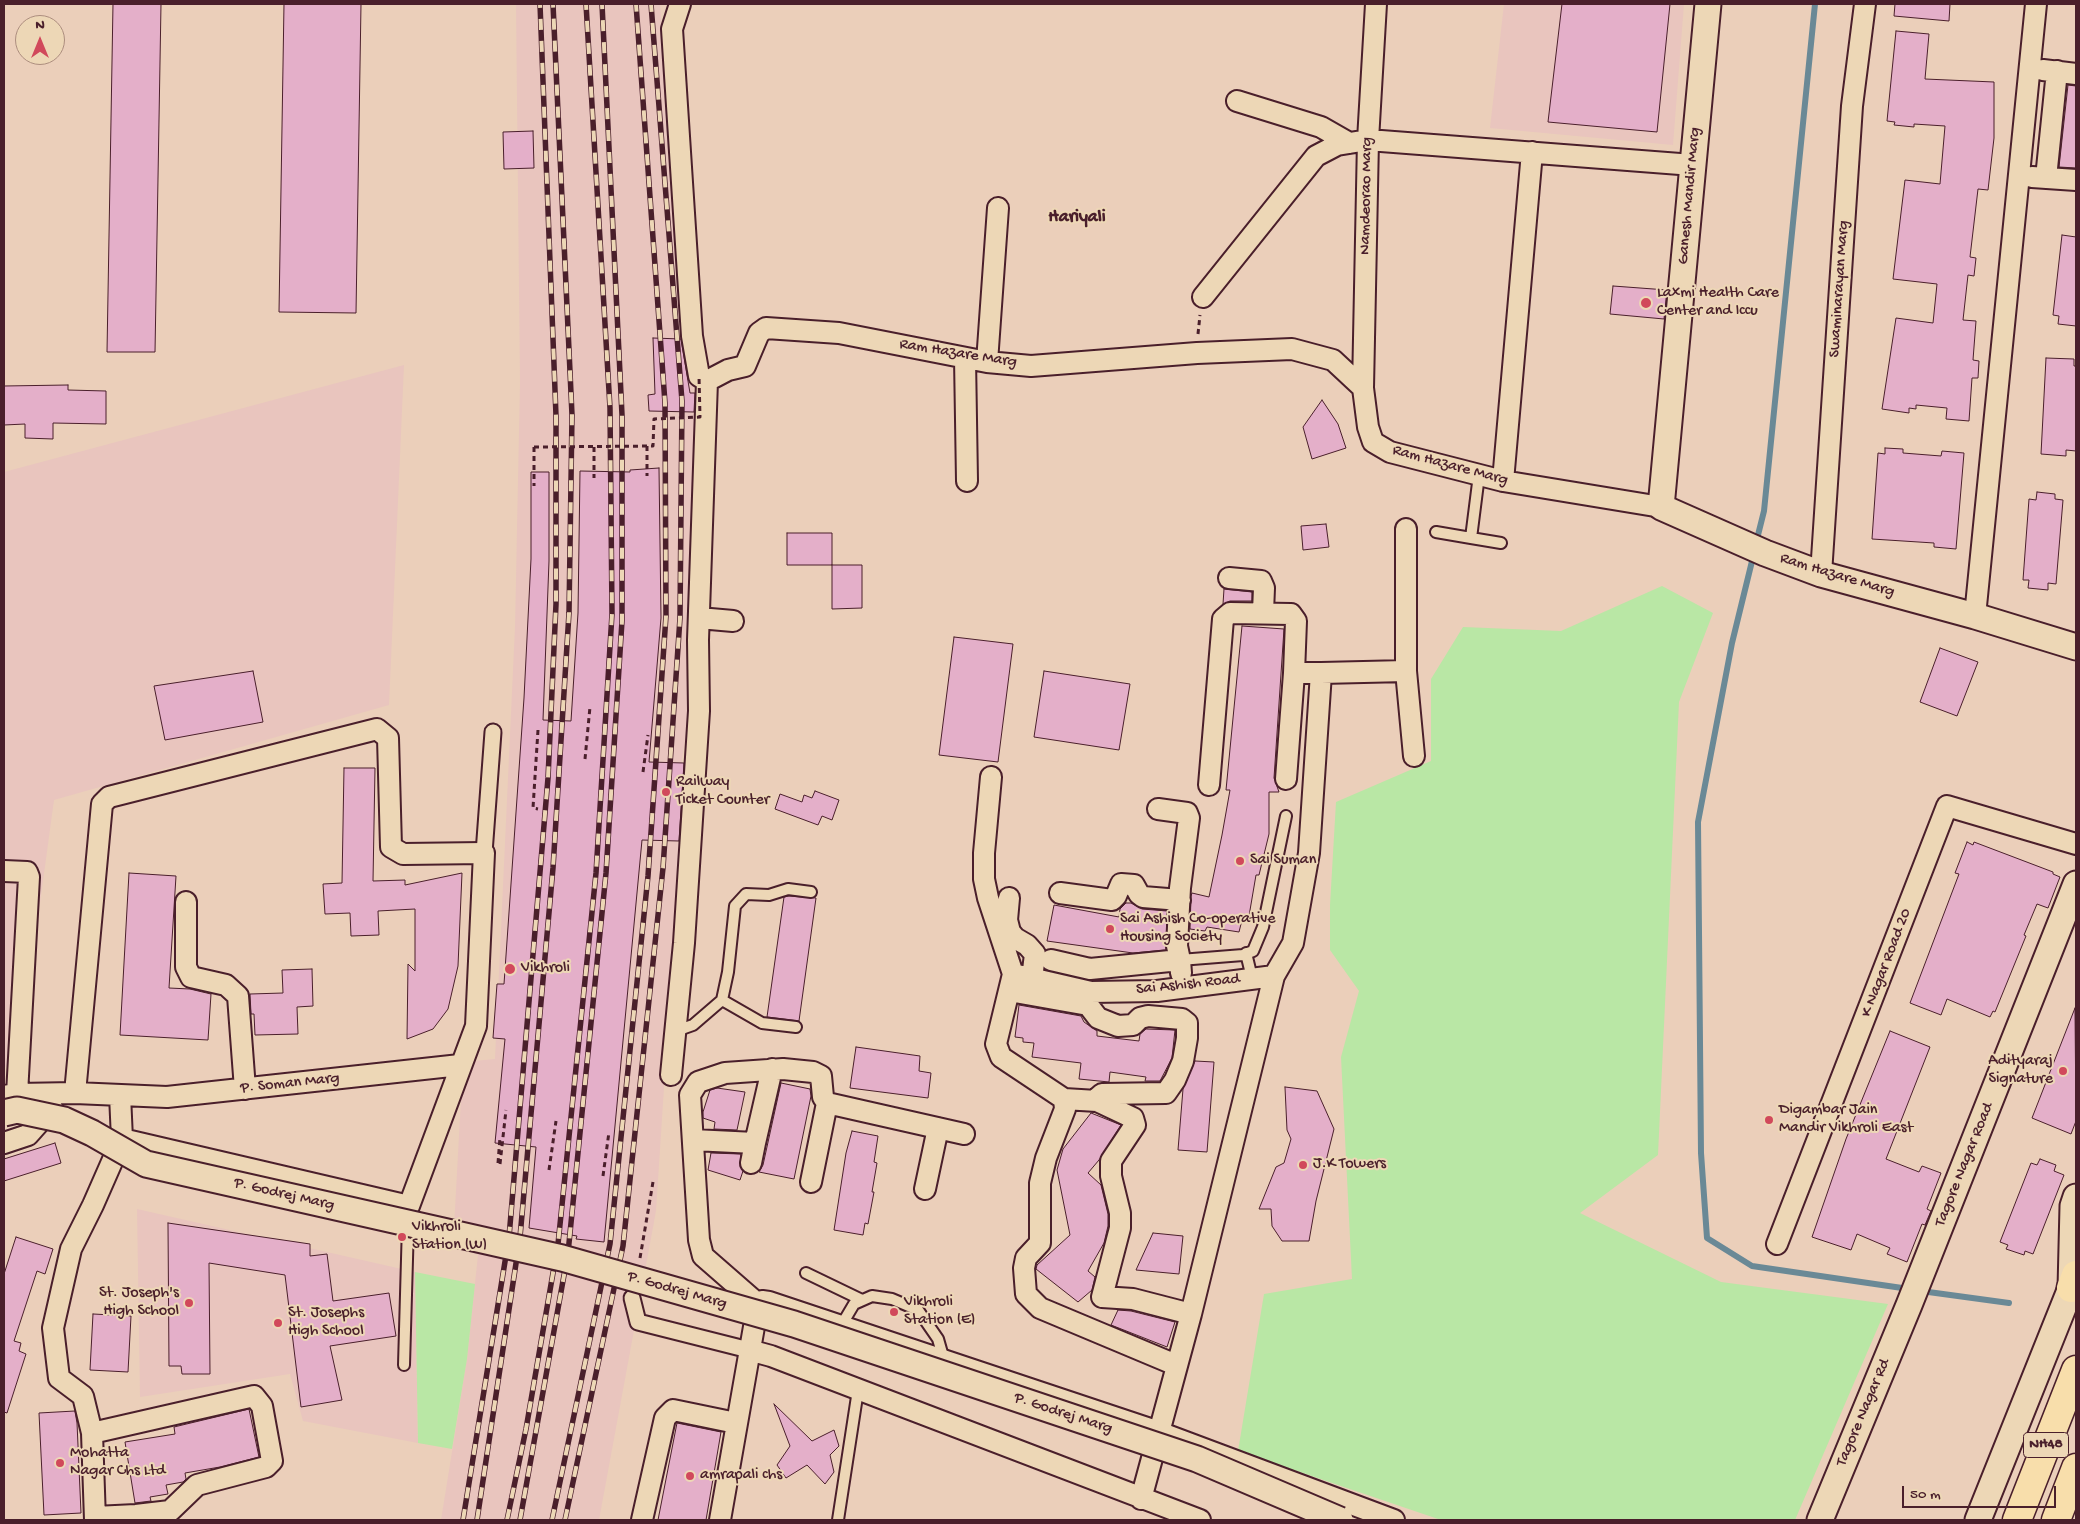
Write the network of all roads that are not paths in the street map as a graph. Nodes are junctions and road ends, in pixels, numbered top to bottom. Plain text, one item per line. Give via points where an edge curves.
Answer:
1 (680, 4) edge
2 (1376, 4) edge
3 (1708, 4) edge
4 (1865, 4) edge
5 (2036, 4) edge
6 (2028, 78) junction
7 (2063, 78) edge
8 (1237, 101) dead end
9 (1358, 142) junction
10 (1532, 152) junction
11 (1693, 165) junction
12 (2019, 169) junction
13 (2047, 171) junction
14 (2076, 180) edge
15 (998, 208) dead end
16 (1203, 297) road end
17 (965, 358) junction
18 (986, 362) junction
19 (703, 379) junction
20 (1363, 388) junction
21 (1478, 474) junction
22 (967, 481) dead end
23 (1503, 481) junction
24 (1661, 507) junction
25 (1406, 529) dead end
26 (1436, 532) dead end
27 (1471, 538) junction
28 (1501, 543) dead end
29 (1821, 574) junction
30 (1229, 578) dead end
31 (1263, 612) junction
32 (1975, 616) junction
33 (699, 618) junction
34 (1288, 620) dead end
35 (733, 621) dead end
36 (2076, 647) edge
37 (1406, 671) junction
38 (1294, 673) junction
39 (1321, 673) junction
40 (1215, 713) junction
41 (493, 732) dead end
42 (1414, 756) dead end
43 (991, 777) dead end
44 (1286, 779) dead end
45 (1209, 785) dead end
46 (1158, 809) dead end
47 (1286, 816) dead end
48 (2076, 844) edge
49 (484, 852) junction
50 (4, 871) edge
51 (2076, 884) edge
52 (811, 892) dead end
53 (1060, 893) dead end
54 (1009, 898) dead end
55 (1180, 900) junction
56 (186, 902) dead end
57 (1246, 953) junction
58 (1051, 960) dead end
59 (1180, 960) junction
60 (1274, 976) junction
61 (1252, 978) junction
62 (1018, 981) junction
63 (1181, 987) junction
64 (722, 1000) junction
65 (796, 1027) dead end
66 (676, 1031) junction
67 (460, 1065) junction
68 (772, 1070) junction
69 (671, 1075) dead end
70 (245, 1089) junction
71 (75, 1093) junction
72 (120, 1095) junction
73 (1064, 1099) junction
74 (8, 1101) edge
75 (1094, 1102) junction
76 (827, 1103) junction
77 (938, 1128) junction
78 (964, 1134) dead end
79 (122, 1139) junction
80 (693, 1140) junction
81 (4, 1143) edge
82 (755, 1143) junction
83 (752, 1163) dead end
84 (811, 1182) dead end
85 (925, 1189) dead end
86 (2076, 1197) edge
87 (409, 1206) junction
88 (1777, 1244) dead end
89 (806, 1273) dead end
90 (2074, 1282) edge
91 (1102, 1297) junction
92 (632, 1298) dead end
93 (862, 1300) junction
94 (758, 1304) junction
95 (1909, 1306) joint
96 (1170, 1311) junction
97 (1191, 1314) junction
98 (840, 1326) junction
99 (1085, 1326) junction
100 (1179, 1339) junction
101 (749, 1350) junction
102 (944, 1360) junction
103 (1172, 1362) junction
104 (404, 1365) dead end
105 (2076, 1370) edge
106 (858, 1390) junction
107 (736, 1423) junction
108 (1159, 1432) junction
109 (92, 1433) junction
110 (2076, 1468) edge
111 (1141, 1498) junction
112 (95, 1518) edge
113 (642, 1520) edge
114 (720, 1520) edge
115 (838, 1520) edge
116 (1200, 1520) edge
117 (1340, 1520) edge
118 (1394, 1520) edge
119 (1820, 1520) edge
120 (1978, 1520) edge
121 (2017, 1520) edge
122 (2056, 1520) edge

1 - 19 street via 672,29 692,336
2 - 9 street, Namdeorao Marg
3 - 11 street, Ganesh Mandir Marg
4 - 29 street, Swaminarayan Marg via 1852,106
5 - 6 street
6 - 7 street
6 - 12 street
7 - 13 street
8 - 9 street
9 - 10 street
9 - 16 street via 1337,144 1316,156
9 - 20 street, Namdeorao Marg
10 - 11 street
10 - 23 street
11 - 24 street, Ganesh Mandir Marg
12 - 13 street
12 - 32 street
13 - 14 street
15 - 18 street
17 - 18 street, Ram Hazare Marg
17 - 19 street, Ram Hazare Marg via 839,333 766,328 759,333 745,366
17 - 22 street
18 - 20 street, Ram Hazare Marg via 1031,366 1292,348 1333,360
19 - 33 street
20 - 21 street, Ram Hazare Marg via 1373,442 1390,452
21 - 23 street, Ram Hazare Marg
21 - 27 lane
23 - 24 street, Ram Hazare Marg
24 - 29 street, Ram Hazare Marg
25 - 37 street
26 - 27 lane
27 - 28 lane
29 - 32 street, Ram Hazare Marg
30 - 31 street via 1261,581 1264,588
31 - 38 street via 1291,614 1296,621
31 - 40 street via 1230,614 1223,619
32 - 36 street, Ram Hazare Marg
33 - 35 street
33 - 66 street via 699,711
34 - 40 street via 1240,619 1236,624 1228,701 1223,710
37 - 39 street
37 - 42 street
38 - 39 street
38 - 44 street
39 - 60 street via 1309,853 1293,944
40 - 45 street
41 - 49 street
43 - 62 street via 984,879
46 - 55 street via 1187,813 1189,818
47 - 57 lane via 1263,927 1253,951
48 - 88 street, K Nagar Road 20 via 1947,806
49 - 67 street via 476,1026
49 - 71 street via 402,854 391,847 388,738 377,729 109,797 102,804
50 - 74 street via 27,872 29,877
51 - 95 street, Tagore Nagar Road
52 - 64 lane via 788,889 769,895 746,894 735,906
53 - 55 street via 1112,900 1121,884 1134,884 1143,897
54 - 62 street via 1007,920 1010,932 1035,954
55 - 59 street via 1176,946
56 - 70 street via 186,967 192,977 226,985 238,996
57 - 59 lane
57 - 61 lane
58 - 59 street via 1090,969
59 - 63 street
60 - 61 street, Sai Ashish Road
60 - 97 street
61 - 63 street, Sai Ashish Road
62 - 63 street, Sai Ashish Road via 1091,992 1157,991
62 - 73 street via 996,1044 1001,1057
62 - 75 street via 1088,1005 1098,1018 1118,1026 1133,1025 1148,1016 1182,1019 1187,1023 1183,1061 1166,1093 1102,1094
64 - 65 lane via 762,1023
64 - 66 lane via 693,1025
66 - 69 street
67 - 70 street, P. Soman Marg
67 - 87 street
68 - 76 street via 813,1072 821,1076 823,1097
68 - 80 street via 725,1073 698,1082 690,1095
68 - 82 street
70 - 72 street, P. Soman Marg via 167,1097
71 - 72 street, P. Soman Marg
71 - 74 street
71 - 81 street via 48,1110 28,1135
72 - 79 street
73 - 75 street
73 - 99 street via 1066,1109 1040,1182 1040,1243 1026,1258 1026,1294 1040,1308
74 - 117 street, P. Godrej Marg, bridge via 17,1110 64,1120 146,1164 562,1258 794,1324 1197,1459
75 - 91 street via 1133,1118 1135,1125 1111,1161 1120,1228
76 - 77 street
76 - 84 street
77 - 78 street
77 - 85 street
79 - 87 street
79 - 109 street via 71,1249 53,1328 59,1378 83,1396
80 - 82 street
80 - 94 street via 699,1240 703,1256
82 - 83 street
86 - 90 street via 2073,1206
87 - 104 lane
89 - 93 lane
90 - 120 street
91 - 96 street via 1132,1299
91 - 99 street
92 - 101 street via 638,1322
93 - 98 lane via 854,1304
93 - 102 lane via 872,1296 892,1299 918,1310 938,1339
94 - 98 street via 769,1302
94 - 101 street
95 - 119 street, Tagore Nagar Rd
96 - 97 street
96 - 100 street via 1179,1317
97 - 100 street
98 - 102 street
99 - 103 street
100 - 103 street
101 - 106 street
101 - 107 street
102 - 108 street
103 - 108 street
105 - 121 highway, NH48
106 - 111 street
106 - 115 lane
107 - 113 street via 673,1410 665,1418
107 - 114 street
108 - 111 street
108 - 118 street
109 - 112 street
109 - 112 street via 254,1396 262,1406 272,1461 266,1467 197,1485 170,1511
110 - 122 highway, NH48
111 - 116 street

